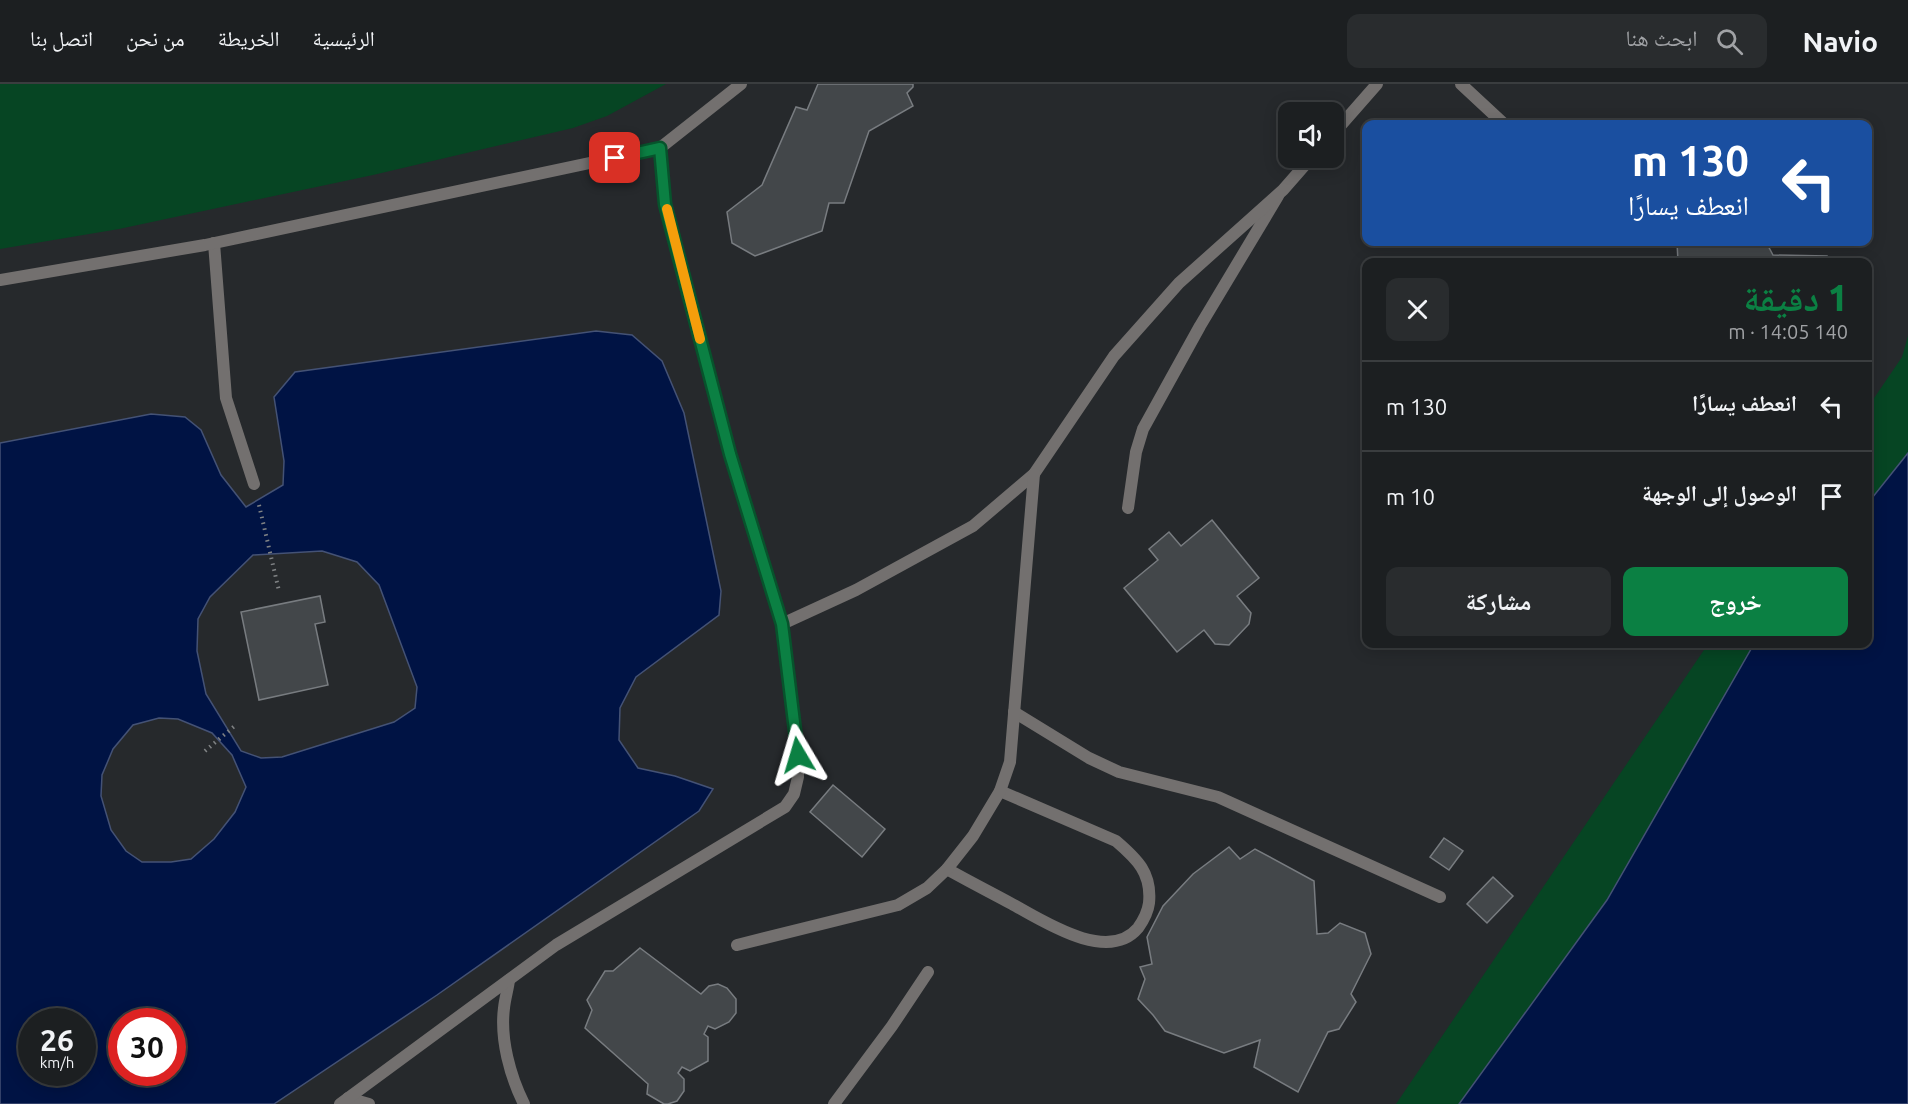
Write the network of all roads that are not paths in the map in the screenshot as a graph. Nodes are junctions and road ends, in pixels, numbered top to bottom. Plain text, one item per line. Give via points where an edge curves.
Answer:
1 (741, 84) edge
2 (1377, 84) edge
3 (1461, 84) edge
4 (1500, 120) edge
5 (1344, 122) edge
6 (660, 148) junction
7 (1302, 168) edge
8 (1282, 190) junction
9 (214, 243) junction
10 (0, 280) edge
11 (1034, 474) junction
12 (254, 484) road end
13 (1128, 508) dead end
14 (782, 624) junction
15 (1014, 712) junction
16 (1000, 791) junction
17 (946, 869) junction
18 (1440, 897) dead end
19 (737, 945) dead end
20 (928, 972) dead end
21 (509, 980) junction
22 (344, 1101) edge
23 (369, 1104) edge
24 (524, 1104) edge
25 (834, 1104) edge

1 - 6 street
2 - 5 street
3 - 4 street
6 - 9 street
6 - 14 street via 665,204 730,454
7 - 8 street
8 - 11 street via 1179,283 1114,356
8 - 13 street via 1143,429
9 - 10 street
9 - 12 street via 226,398
11 - 14 street via 973,526 856,590
11 - 15 street
14 - 21 street via 798,755 794,794 785,807 556,945
15 - 16 street via 1010,762
15 - 18 street via 1119,772 1218,798
16 - 17 street via 973,836
16 - 17 street via 1116,841 1131,854 1145,871 1149,886 1143,922 1120,940 1080,938
17 - 19 street via 927,888 898,905
20 - 25 street
21 - 22 street
21 - 24 street via 504,1009 505,1041
22 - 23 street

